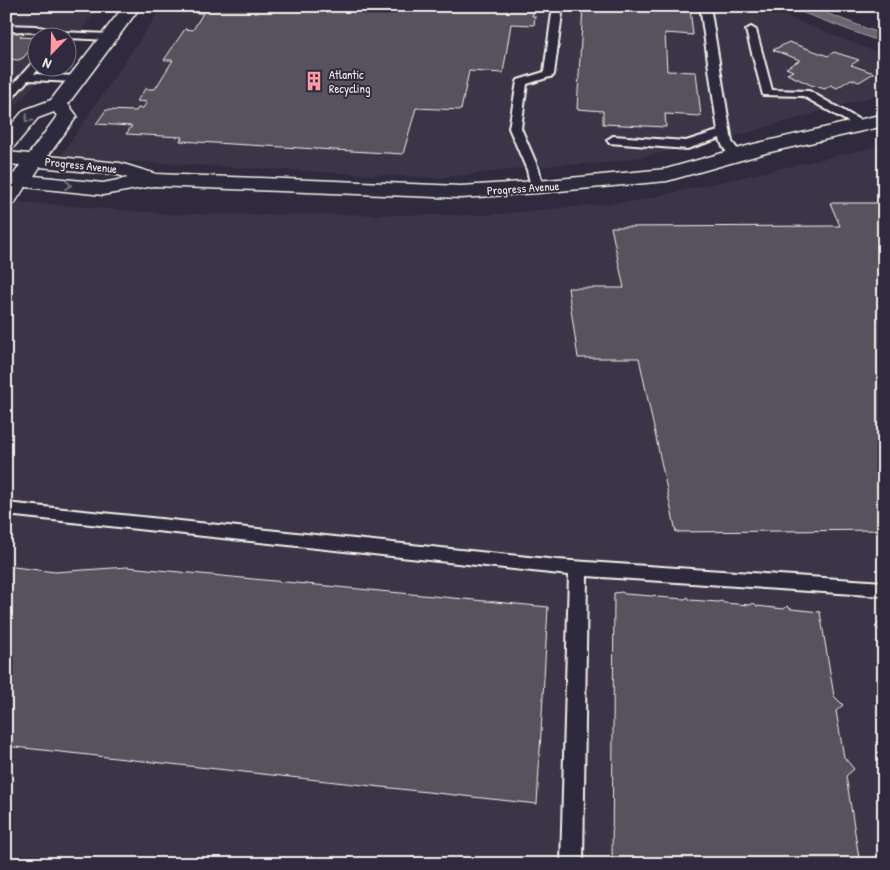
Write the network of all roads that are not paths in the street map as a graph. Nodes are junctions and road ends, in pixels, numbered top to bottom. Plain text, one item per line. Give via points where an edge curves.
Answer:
1 (133, 6) edge
2 (558, 6) edge
3 (705, 6) edge
4 (6, 28) edge
5 (28, 29) edge
6 (751, 30) dead end
7 (78, 36) edge
8 (109, 37) junction
9 (28, 74) edge
10 (25, 77) junction
11 (76, 80) junction
12 (6, 100) edge
13 (58, 104) junction
14 (884, 120) edge
15 (861, 125) junction
16 (724, 133) junction
17 (614, 140) dead end
18 (6, 144) edge
19 (736, 155) junction
20 (6, 158) edge
21 (35, 160) junction
22 (13, 180) edge
23 (154, 180) junction
24 (537, 187) junction
25 (6, 199) edge
26 (6, 509) edge
27 (578, 568) junction
28 (884, 589) edge
29 (572, 864) edge

1 - 8 main road
2 - 24 lane via 549,74 522,82 515,128
3 - 16 lane
4 - 5 lane
6 - 15 lane via 767,92 805,93
7 - 8 lane
8 - 11 main road
9 - 10 lane
10 - 11 lane
10 - 12 lane
11 - 13 main road
13 -> 18 main road via 30,114
13 - 21 main road via 67,116
14 - 15 main road, Progress Avenue
15 - 19 main road, Progress Avenue
16 - 17 lane via 687,145
16 - 19 lane via 726,142
19 - 24 main road, Progress Avenue via 667,175
20 - 21 main road, Progress Avenue
21 - 22 main road
21 - 23 main road, Progress Avenue via 120,169
22 -> 23 main road, Progress Avenue via 103,189
22 - 25 main road
23 - 24 main road, Progress Avenue via 461,192
26 - 27 lane
27 - 28 lane
27 - 29 lane

